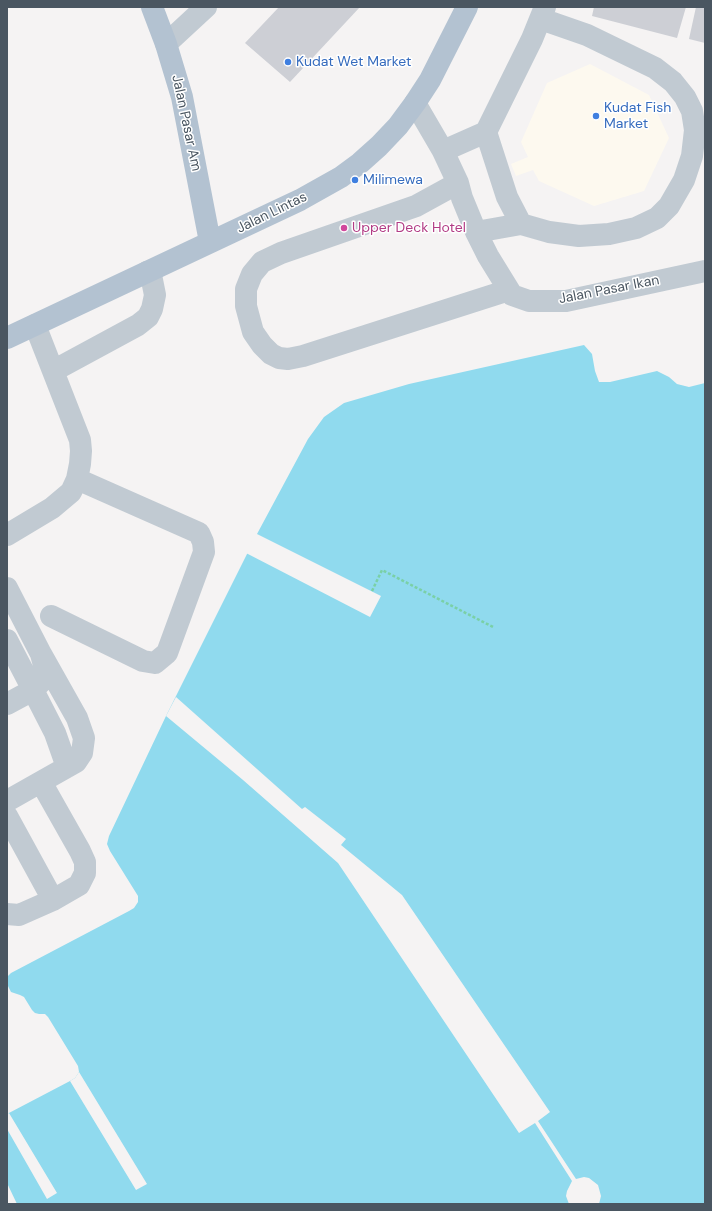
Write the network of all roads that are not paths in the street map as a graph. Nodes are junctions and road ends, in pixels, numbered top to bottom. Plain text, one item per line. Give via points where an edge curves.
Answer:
1 (152, 7) edge
2 (206, 7) edge
3 (467, 7) edge
4 (543, 13) edge
5 (166, 44) junction
6 (415, 103) junction
7 (486, 132) junction
8 (443, 151) junction
9 (458, 183) junction
10 (521, 224) junction
11 (476, 232) junction
12 (210, 242) junction
13 (705, 271) edge
14 (147, 272) junction
15 (509, 290) junction
16 (35, 325) junction
17 (7, 338) edge
18 (53, 371) junction
19 (77, 479) junction
20 (7, 535) edge
21 (7, 588) edge
22 (50, 616) dead end
23 (7, 640) edge
24 (41, 654) junction
25 (13, 668) edge
26 (33, 690) junction
27 (7, 704) edge
28 (67, 767) junction
29 (41, 782) junction
30 (7, 801) edge
31 (7, 816) edge
32 (53, 900) junction
33 (7, 914) edge

1 - 5 main road, Jalan Pasar Am
2 - 5 street
3 - 6 main road, Jalan Lintas via 430,80
4 - 7 street
4 - 10 street via 655,68 673,82 685,97 692,111 695,130 692,156 684,180 669,206 657,218 636,228 609,234 579,236 549,232
5 - 12 main road, Jalan Pasar Am via 182,97
6 - 8 street, Jalan Pasar Ikan
6 - 12 main road, Jalan Lintas via 379,146 341,177 300,200
7 - 8 street
7 - 10 street via 507,197
8 - 9 street, Jalan Pasar Ikan
9 - 11 street, Jalan Pasar Ikan
9 - 15 street via 416,206 262,262 252,274 246,289 246,306 253,332 271,354 288,359
10 - 11 street
11 - 15 street, Jalan Pasar Ikan
12 - 14 main road, Jalan Lintas
13 - 15 street, Jalan Pasar Ikan via 566,301 529,301 512,296
14 - 16 main road, Jalan Lintas
14 - 18 street via 151,275 154,295 148,317 138,325
16 - 17 main road, Jalan Lintas
16 - 18 street
18 - 19 street via 80,440
19 - 20 street via 71,492 52,508
19 - 22 street via 199,533 204,552 167,653 156,664
21 - 24 street
23 - 25 street
24 - 26 street via 43,675
24 - 28 street via 82,731 82,753 76,762
25 - 26 street
26 - 27 street
26 - 28 street via 55,733
28 - 29 street
29 - 30 street
29 - 32 street via 85,862 85,873 79,885
31 - 32 street
32 - 33 street via 19,915

